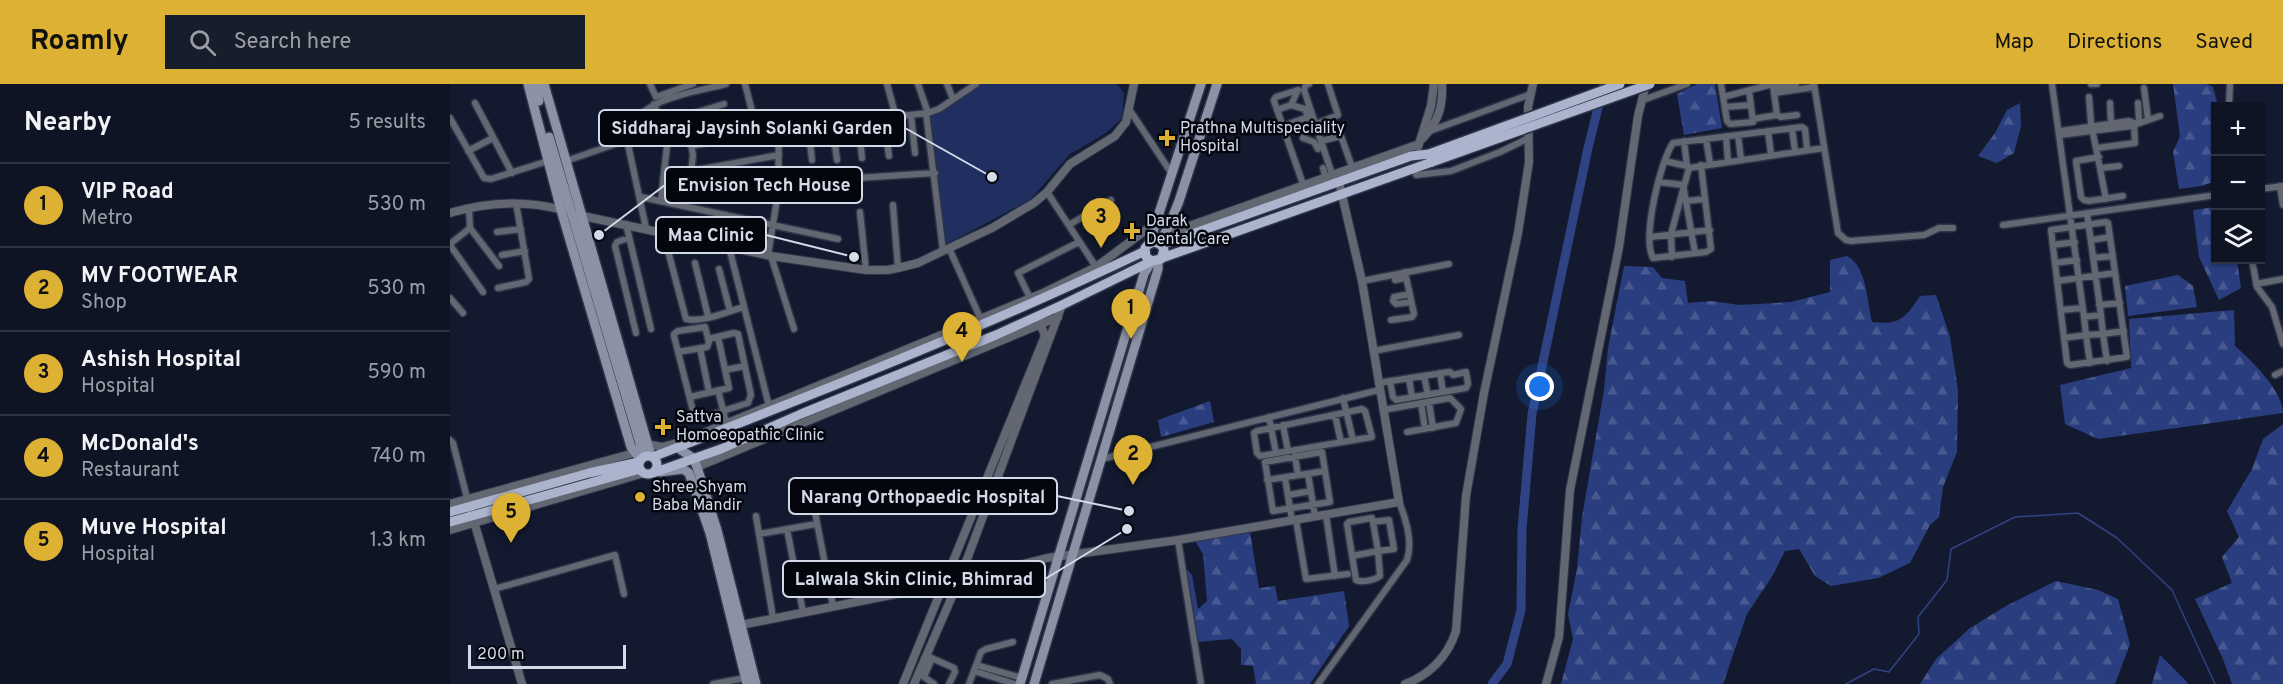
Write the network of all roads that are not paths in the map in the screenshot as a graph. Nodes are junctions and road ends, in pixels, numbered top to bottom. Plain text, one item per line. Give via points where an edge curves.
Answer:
1 (528, 84) edge
2 (537, 84) edge
3 (544, 84) edge
4 (650, 84) edge
5 (693, 84) edge
6 (726, 84) edge
7 (745, 84) edge
8 (887, 84) edge
9 (918, 84) edge
10 (947, 84) edge
11 (975, 84) edge
12 (1134, 84) edge
13 (1201, 84) edge
14 (1217, 84) edge
15 (1310, 84) edge
16 (1328, 84) edge
17 (1434, 84) edge
18 (1442, 84) edge
19 (1533, 84) edge
20 (1620, 84) edge
21 (1648, 84) edge
22 (1687, 84) edge
23 (1721, 84) edge
24 (1796, 84) edge
25 (2052, 84) edge
26 (2091, 84) edge
27 (2097, 84) edge
28 (2230, 84) edge
29 (1814, 85) edge
30 (1773, 87) edge
31 (2144, 88) dead end
32 (1749, 90) junction
33 (1531, 94) junction
34 (1724, 97) junction
35 (2089, 97) dead end
36 (953, 99) junction
37 (1643, 100) junction
38 (2229, 102) edge
39 (475, 103) dead end
40 (2110, 103) dead end
41 (2138, 103) dead end
42 (654, 104) junction
43 (724, 104) dead end
44 (1291, 105) junction
45 (1751, 105) junction
46 (1725, 107) junction
47 (1130, 109) junction
48 (1277, 110) junction
49 (927, 113) junction
50 (911, 115) junction
51 (1776, 115) junction
52 (1797, 115) dead end
53 (2160, 116) dead end
54 (896, 117) junction
55 (1308, 117) junction
56 (450, 118) edge
57 (884, 118) junction
58 (2148, 118) junction
59 (1753, 119) junction
60 (858, 121) junction
61 (662, 122) junction
62 (2136, 122) junction
63 (832, 123) junction
64 (1316, 124) junction
65 (2111, 124) junction
66 (808, 126) junction
67 (1283, 126) junction
68 (1792, 128) junction
69 (688, 129) dead end
70 (780, 129) junction
71 (2093, 130) junction
72 (1430, 131) junction
73 (1768, 131) junction
74 (2060, 133) junction
75 (758, 134) junction
76 (1738, 135) junction
77 (1726, 136) junction
78 (493, 138) junction
79 (1303, 138) junction
80 (1528, 138) junction
81 (1707, 139) junction
82 (627, 140) junction
83 (1321, 141) junction
84 (1684, 141) junction
85 (1420, 142) junction
86 (1289, 143) junction
87 (691, 146) junction
88 (2097, 147) junction
89 (1824, 148) junction
90 (1318, 149) dead end
91 (1807, 149) junction
92 (468, 151) junction
93 (1795, 151) junction
94 (915, 153) dead end
95 (1771, 154) junction
96 (779, 155) junction
97 (889, 156) dead end
98 (1413, 156) junction
99 (2099, 157) junction
100 (862, 158) dead end
101 (1392, 158) junction
102 (1430, 158) junction
103 (1741, 159) junction
104 (566, 160) junction
105 (812, 160) dead end
106 (837, 160) dead end
107 (1728, 160) junction
108 (548, 161) junction
109 (1665, 161) junction
110 (1351, 164) dead end
111 (1710, 164) junction
112 (1701, 165) junction
113 (2119, 166) dead end
114 (1688, 167) junction
115 (1323, 168) dead end
116 (2101, 168) junction
117 (691, 171) junction
118 (1417, 171) junction
119 (512, 173) junction
120 (935, 174) junction
121 (1173, 175) junction
122 (663, 178) junction
123 (689, 180) junction
124 (1334, 180) junction
125 (1658, 182) junction
126 (779, 183) junction
127 (2281, 186) edge
128 (1684, 187) junction
129 (2265, 188) edge
130 (1305, 190) junction
131 (1047, 192) junction
132 (778, 193) junction
133 (1343, 195) junction
134 (2123, 196) dead end
135 (2211, 196) edge
136 (641, 197) junction
137 (1706, 199) junction
138 (2106, 199) junction
139 (661, 200) junction
140 (1111, 200) dead end
141 (1687, 201) junction
142 (516, 203) junction
143 (893, 205) dead end
144 (2283, 205) edge
145 (469, 207) junction
146 (561, 210) junction
147 (860, 212) dead end
148 (450, 213) edge
149 (2087, 213) junction
150 (577, 214) junction
151 (2071, 215) junction
152 (1154, 224) junction
153 (2089, 224) junction
154 (626, 225) junction
155 (773, 225) junction
156 (1069, 225) junction
157 (2003, 225) dead end
158 (1169, 226) junction
159 (2072, 226) junction
160 (470, 228) junction
161 (646, 228) junction
162 (1953, 228) dead end
163 (521, 229) junction
164 (1710, 230) junction
165 (497, 232) dead end
166 (663, 232) junction
167 (1693, 232) junction
168 (1671, 234) junction
169 (1651, 237) junction
170 (2110, 237) junction
171 (629, 238) junction
172 (838, 239) dead end
173 (2091, 240) junction
174 (1079, 242) junction
175 (2074, 242) junction
176 (450, 245) edge
177 (2053, 245) junction
178 (1154, 246) junction
179 (729, 247) junction
180 (946, 250) junction
181 (525, 251) junction
182 (1695, 254) junction
183 (502, 255) dead end
184 (769, 256) junction
185 (2113, 256) junction
186 (1672, 257) junction
187 (2093, 258) junction
188 (1157, 260) junction
189 (2077, 260) junction
190 (695, 263) dead end
191 (2055, 263) junction
192 (1449, 264) dead end
193 (2253, 264) edge
194 (499, 266) dead end
195 (898, 268) junction
196 (719, 269) dead end
197 (866, 270) junction
198 (1098, 270) junction
199 (2115, 273) junction
200 (1406, 275) junction
201 (2096, 276) junction
202 (2079, 278) junction
203 (2283, 279) edge
204 (1395, 280) dead end
205 (2057, 280) junction
206 (1362, 281) junction
207 (2256, 284) junction
208 (498, 288) dead end
209 (483, 292) dead end
210 (1410, 294) junction
211 (450, 298) edge
212 (1031, 301) junction
213 (1411, 302) junction
214 (2120, 303) junction
215 (1062, 305) junction
216 (2099, 305) junction
217 (744, 307) junction
218 (2083, 308) junction
219 (2061, 310) junction
220 (730, 311) junction
221 (463, 313) dead end
222 (2101, 315) junction
223 (708, 316) junction
224 (1058, 317) junction
225 (2084, 317) junction
226 (1391, 320) dead end
227 (1040, 321) junction
228 (982, 322) junction
229 (2280, 324) edge
230 (651, 329) dead end
231 (794, 329) dead end
232 (2124, 331) junction
233 (636, 333) dead end
234 (2103, 333) junction
235 (1459, 335) dead end
236 (2086, 335) junction
237 (718, 337) junction
238 (2064, 338) junction
239 (708, 339) junction
240 (2283, 344) edge
241 (700, 348) junction
242 (1373, 351) junction
243 (678, 352) junction
244 (2107, 361) junction
245 (2090, 363) junction
246 (745, 366) junction
247 (725, 370) junction
248 (2283, 371) edge
249 (1440, 373) junction
250 (2275, 375) dead end
251 (1424, 376) junction
252 (1409, 378) junction
253 (1390, 381) junction
254 (1378, 386) junction
255 (718, 390) junction
256 (709, 392) junction
257 (811, 392) junction
258 (1443, 392) junction
259 (690, 397) junction
260 (1343, 398) junction
261 (1412, 398) junction
262 (1426, 400) junction
263 (769, 406) junction
264 (1383, 410) junction
265 (723, 411) junction
266 (1347, 412) junction
267 (1335, 415) junction
268 (1269, 417) junction
269 (726, 422) junction
270 (1283, 425) junction
271 (1271, 428) junction
272 (1433, 428) junction
273 (1425, 429) junction
274 (1407, 432) dead end
275 (450, 440) edge
276 (1353, 440) junction
277 (1341, 442) junction
278 (646, 444) junction
279 (678, 448) junction
280 (1288, 451) junction
281 (1276, 453) junction
282 (1295, 456) junction
283 (1102, 459) junction
284 (695, 462) junction
285 (646, 463) junction
286 (1325, 471) junction
287 (1308, 474) junction
288 (1298, 475) junction
289 (1285, 478) junction
290 (1267, 480) junction
291 (1311, 491) junction
292 (1288, 495) junction
293 (468, 502) junction
294 (1400, 502) junction
295 (450, 504) edge
296 (1313, 505) junction
297 (813, 507) dead end
298 (1370, 507) junction
299 (1290, 509) junction
300 (450, 512) edge
301 (1326, 515) junction
302 (756, 516) dead end
303 (1315, 516) junction
304 (474, 519) junction
305 (1294, 520) junction
306 (1372, 520) junction
307 (450, 522) edge
308 (816, 524) junction
309 (787, 529) junction
310 (450, 530) edge
311 (759, 534) junction
312 (1178, 540) junction
313 (1378, 551) junction
314 (1074, 555) junction
315 (1352, 555) junction
316 (1058, 557) junction
317 (1348, 574) dead end
318 (1335, 576) junction
319 (960, 578) junction
320 (946, 584) junction
321 (494, 589) junction
322 (624, 594) dead end
323 (833, 606) junction
324 (803, 612) junction
325 (774, 618) junction
326 (737, 626) junction
327 (1013, 642) dead end
328 (930, 657) junction
329 (975, 668) junction
330 (746, 681) edge
331 (1019, 682) edge
332 (522, 684) edge
333 (713, 684) edge
334 (756, 684) edge
335 (903, 684) edge
336 (914, 684) edge
337 (934, 684) edge
338 (949, 684) edge
339 (969, 684) edge
340 (1034, 684) edge
341 (1052, 684) edge
342 (1110, 684) edge
343 (1201, 684) edge
344 (1318, 684) edge
345 (1405, 684) edge
346 (1546, 684) edge

1 - 108 main road
2 - 150 main road via 571,194 569,202
3 - 104 main road
4 - 5 street via 656,97
6 - 42 street
7 - 75 street
8 - 54 street
9 - 49 street
10 - 36 street
11 - 36 street
12 - 47 street
13 - 121 main road
14 - 158 main road
15 - 64 street via 1304,90
16 - 64 street via 1338,116
17 - 85 street
18 - 72 street via 1441,108
19 - 33 street
20 - 102 main road, bridge
21 - 37 street
21 - 102 main road, bridge
22 - 37 street
23 - 34 street
24 - 30 street
25 - 74 street
26 - 27 street
28 - 38 street
29 - 30 street
29 - 89 street
30 - 32 street
30 - 51 street
31 - 58 street
32 - 34 street
32 - 45 street
33 - 72 street
33 - 80 street
34 - 46 street
35 - 71 street
36 - 49 street
37 - 346 street via 1619,247 1570,490 1559,637
39 - 78 street
40 - 65 street
41 - 62 street
42 - 61 street
42 - 82 street via 634,123
43 - 61 street
44 - 48 street
44 - 48 street via 1298,90 1274,98
44 - 55 street via 1304,108
45 - 46 street
45 - 59 street
46 - 59 street via 1730,124 1752,123
47 - 121 street
47 - 131 street via 1115,136 1070,164
48 - 67 street
49 - 50 street
49 - 120 street
50 - 54 street
50 - 94 street
51 - 52 street
51 - 59 street
53 - 58 street
54 - 57 street
55 - 67 street
55 - 79 street via 1310,124
56 - 92 street
57 - 60 street
57 - 97 street
58 - 62 street
60 - 63 street
60 - 100 street
61 - 122 street via 658,126 667,146
62 - 65 street
62 - 71 street via 2131,126
62 - 88 street via 2135,143
63 - 66 street
63 - 106 street
64 - 83 street
65 - 71 street
66 - 70 street
66 - 105 street
67 - 86 street
68 - 73 street
68 - 91 street via 1804,127
68 - 93 street
69 - 87 street
70 - 75 street
70 - 96 street
71 - 74 street
71 - 88 street
72 - 85 street
73 - 76 street
73 - 95 street
74 - 151 street
75 - 87 street
76 - 77 street
76 - 103 street
77 - 81 street
77 - 107 street
78 - 92 street
78 - 119 street
79 - 86 street
79 - 90 street via 1314,142
80 - 118 street via 1451,171
80 - 345 street via 1529,162 1518,233 1482,399 1466,496 1456,631 1431,671
81 - 84 street
81 - 111 street
82 - 104 street
82 - 136 street
83 - 110 street via 1341,136
83 - 124 street
84 - 109 street via 1672,144
84 - 114 street
85 - 98 street
85 - 101 street
86 - 130 street
87 - 117 street
88 - 99 street
89 - 91 street
89 - 162 street via 1838,232 1846,240 1924,235 1939,228
91 - 93 street
92 - 119 street via 484,178
93 - 95 street
95 - 103 street
96 - 117 street
96 - 126 street
98 - 101 main road
98 - 102 main road
99 - 116 street
99 - 138 street via 2076,161 2081,197 2089,201
101 - 124 main road
102 - 118 main road
103 - 107 street
104 - 150 main road
107 - 111 street
108 - 119 street
108 - 146 main road
109 - 114 street
109 - 125 street
111 - 112 street
112 - 114 street
112 - 137 street
113 - 116 street
114 - 128 street
115 - 124 street
116 - 138 street
117 - 123 street
118 - 133 main road
120 - 126 street
120 - 180 street
121 - 152 main road
122 - 123 street
122 - 139 street
123 - 132 street
124 - 130 main road
124 - 133 street
125 - 128 street
125 - 169 street
126 - 132 street
127 - 129 street
127 - 144 street
128 - 141 street
128 - 168 street
130 - 158 street via 1181,229
130 - 178 main road
131 - 156 street
131 - 180 street via 992,228
132 - 155 street
133 - 188 main road via 1284,219
133 - 206 street
134 - 138 street
135 - 149 street
136 - 139 street
136 - 161 street
137 - 141 street
137 - 164 street
139 - 155 street
140 - 156 street
141 - 167 street
142 - 145 street
142 - 146 street
142 - 163 street
143 - 195 street
145 - 148 street
145 - 160 street
146 - 150 street
146 - 285 main road
147 - 197 street
149 - 151 street
149 - 153 street
150 - 154 street
150 - 278 main road
150 - 285 main road via 629,413
151 - 157 street
151 - 159 street
152 - 178 main road
152 - 198 street
153 - 159 street
153 - 170 street via 2107,222
153 - 173 street
154 - 161 street
154 - 171 street
155 - 172 street
155 - 184 street
156 - 174 street
158 - 178 main road
159 - 175 street
159 - 177 street via 2051,229
160 - 176 street
160 - 194 street
161 - 166 street
163 - 165 street
163 - 181 street
164 - 167 street
164 - 182 street via 1711,249
166 - 179 street
166 - 223 street via 686,319
167 - 168 street
167 - 182 street
168 - 169 street
168 - 186 street
169 - 186 street via 1653,258
170 - 173 street
170 - 185 street
171 - 230 street
171 - 233 street via 617,242 615,248
173 - 187 street
174 - 198 street
174 - 212 street via 1018,273
175 - 177 street
175 - 189 street
176 - 209 street
177 - 191 street
178 - 188 main road via 1164,250
178 - 188 main road via 1146,257
178 - 198 main road
179 - 184 street
179 - 217 street
180 - 195 street
180 - 228 street
181 - 183 street
181 - 208 street via 528,281
182 - 186 street
184 - 197 street
184 - 231 street
185 - 187 street
185 - 199 street
187 - 201 street
188 - 215 main road via 1114,285
188 - 283 main road via 1158,269
188 - 316 main road via 1144,274
189 - 191 street
189 - 202 street
190 - 223 street
191 - 205 street
192 - 200 street
193 - 207 street
195 - 197 street
196 - 220 street
198 - 212 main road
199 - 201 street
199 - 214 street
200 - 204 street
200 - 206 street
200 - 210 street
201 - 202 street
201 - 216 street
202 - 205 street
202 - 218 street
203 - 207 street
205 - 219 street
206 - 242 street
207 - 229 street
210 - 213 street
210 - 213 street via 1394,297 1393,301
211 - 221 street
212 - 228 main road
213 - 226 street via 1413,316
214 - 216 street
214 - 232 street
215 - 224 street
215 - 227 main road
216 - 222 street
217 - 220 street
217 - 263 street
218 - 219 street
218 - 225 street
219 - 238 street
220 - 223 street
222 - 225 street
222 - 234 street
224 - 227 street
224 - 319 street
225 - 236 street
227 - 284 main road
227 - 320 street via 1045,336
228 - 257 main road
229 - 240 street
232 - 234 street
232 - 244 street via 2126,358
234 - 236 street
234 - 244 street
235 - 242 street
236 - 238 street
236 - 245 street
237 - 239 street
237 - 246 street via 738,334
237 - 247 street
238 - 245 street via 2068,365
239 - 241 street via 707,347
239 - 243 street via 704,326 675,332
241 - 243 street
241 - 256 street
242 - 254 street
243 - 259 street
244 - 245 street
246 - 247 street
246 - 265 street via 750,401
247 - 255 street via 729,388
248 - 250 street
249 - 251 street
249 - 258 street
249 - 258 street via 1467,374 1467,387
251 - 252 street
251 - 262 street
252 - 253 street
252 - 261 street
253 - 254 street
253 - 261 street via 1394,399
254 - 260 street
254 - 264 street
255 - 256 street
255 - 265 street
256 - 259 street
257 - 263 street
257 - 279 main road
258 - 262 street
259 - 265 street via 695,418
260 - 266 street
260 - 268 street
261 - 262 street
262 - 264 street
262 - 272 street
262 - 272 street via 1450,398 1461,411 1456,423
262 - 273 street
263 - 269 street
264 - 294 street
265 - 269 street
266 - 267 street
266 - 276 street
266 - 276 street via 1364,410 1373,434
267 - 270 street
267 - 277 street
268 - 271 street
268 - 283 street
269 - 278 street via 684,441 662,447
270 - 271 street
270 - 280 street
271 - 281 street
271 - 281 street via 1254,433 1257,453
272 - 273 street
273 - 274 street
275 - 293 street
276 - 277 street
277 - 280 street
278 - 285 main road
279 - 284 main road
279 - 285 main road
280 - 281 street
282 - 286 street via 1321,452
282 - 288 street
282 - 290 street via 1266,461
283 - 314 main road
284 - 285 main road
284 - 326 main road via 717,530
285 - 293 main road
285 - 304 main road
285 - 326 main road via 663,473 683,469 689,473
286 - 287 street
286 - 296 street via 1330,502
287 - 288 street
287 - 291 street
288 - 289 street
289 - 290 street
289 - 292 street
290 - 299 street via 1272,511
291 - 292 street
291 - 296 street
292 - 299 street
293 - 295 street
293 - 300 main road
293 - 304 street
294 - 298 street
294 - 344 street via 1408,539 1407,560
296 - 299 street
296 - 303 street
297 - 308 street
298 - 301 street
298 - 306 street
299 - 305 street
301 - 303 street
301 - 318 street
302 - 311 street
303 - 305 street
304 - 307 main road
304 - 310 street
304 - 321 street
305 - 312 street
305 - 318 street via 1305,578
306 - 313 street
306 - 313 street via 1390,521 1395,547
306 - 315 street via 1347,523
308 - 309 street
308 - 323 street
309 - 311 street
309 - 324 street
311 - 325 street
312 - 314 street
312 - 343 street
313 - 315 street
313 - 315 street via 1381,573 1377,579 1357,581
314 - 316 street
314 - 340 main road
316 - 319 street
316 - 331 main road
317 - 318 street
319 - 320 street
319 - 328 street
320 - 323 street
320 - 335 street
321 - 322 street via 615,555
321 - 332 street
323 - 324 street
324 - 325 street
325 - 326 street
326 - 330 main road
326 - 334 main road
327 - 329 street via 981,652
328 - 336 street
328 - 337 street via 924,677
328 - 338 street via 954,668
329 - 331 street
329 - 339 street
330 - 333 street
341 - 342 street via 1100,675

